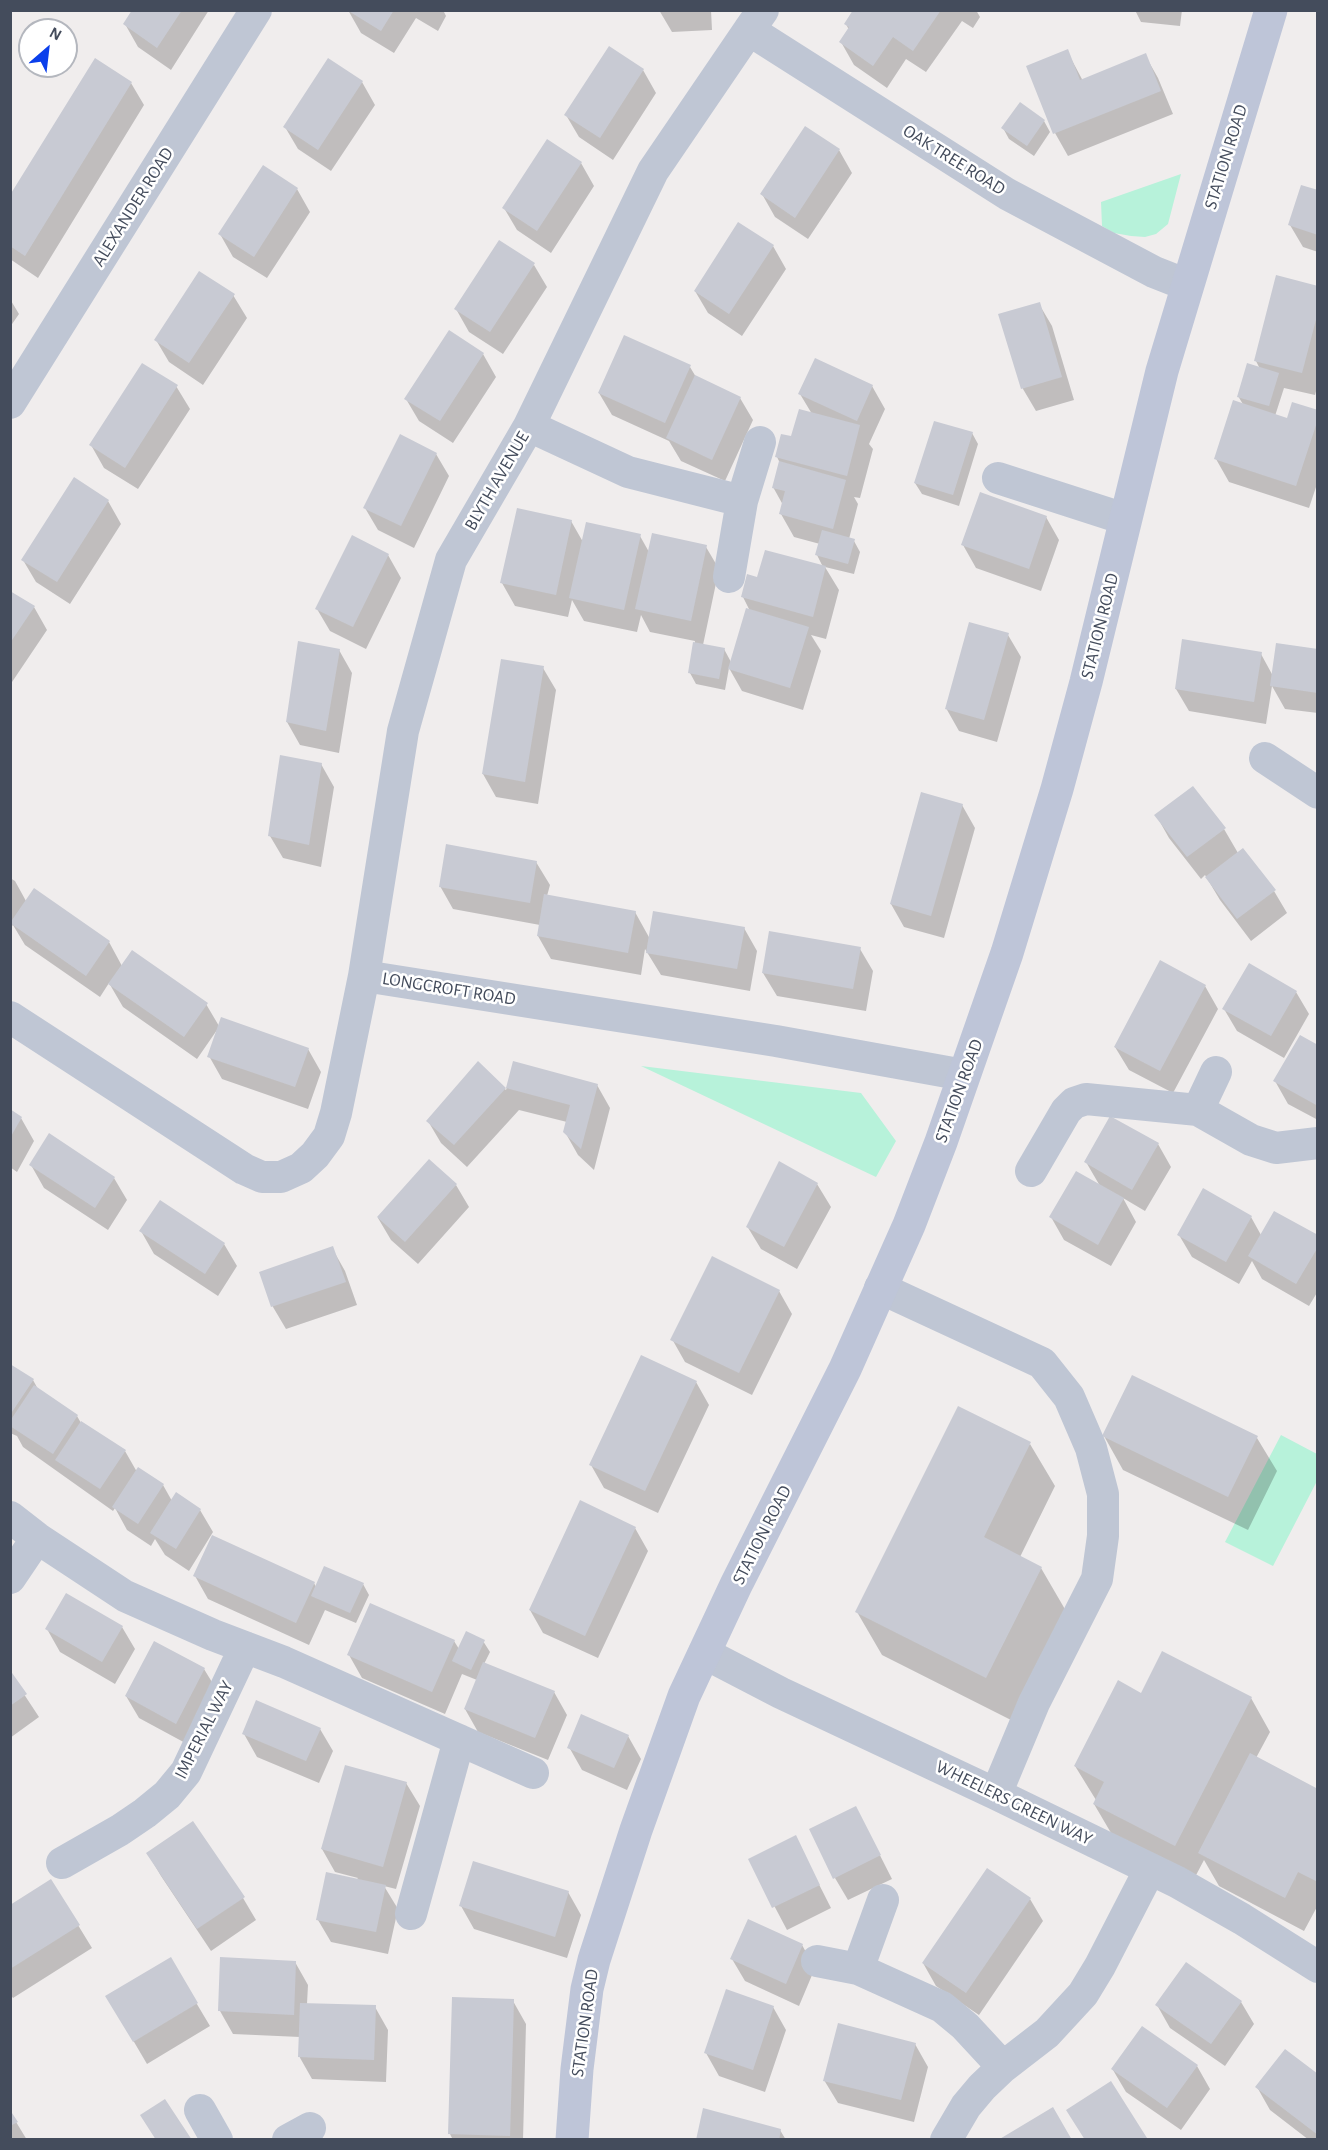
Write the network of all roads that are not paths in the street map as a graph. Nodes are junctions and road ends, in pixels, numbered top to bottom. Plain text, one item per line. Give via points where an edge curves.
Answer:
1 (256, 10) edge
2 (1271, 10) edge
3 (756, 20) edge
4 (1187, 285) junction
5 (10, 403) edge
6 (529, 426) junction
7 (760, 441) dead end
8 (998, 478) dead end
9 (742, 501) junction
10 (1125, 519) junction
11 (729, 577) dead end
12 (1264, 758) dead end
13 (1317, 793) edge
14 (364, 976) junction
15 (10, 1017) edge
16 (1216, 1072) dead end
17 (964, 1075) junction
18 (1197, 1110) junction
19 (1317, 1143) edge
20 (1031, 1171) dead end
21 (880, 1288) junction
22 (10, 1517) edge
23 (37, 1538) junction
24 (10, 1578) edge
25 (245, 1647) junction
26 (704, 1653) junction
27 (459, 1740) junction
28 (533, 1773) dead end
29 (996, 1794) junction
30 (62, 1863) dead end
31 (1150, 1869) junction
32 (883, 1900) dead end
33 (411, 1914) dead end
34 (817, 1961) dead end
35 (1317, 1967) edge
36 (858, 1969) junction
37 (1003, 2067) junction
38 (200, 2110) dead end
39 (217, 2139) edge
40 (572, 2139) edge
41 (946, 2139) edge

1 - 5 street, ALEXANDER ROAD
2 - 4 street, STATION ROAD
3 - 4 street, OAK TREE ROAD via 1007,194 1154,272
3 - 6 street, BLYTH AVENUE via 653,171
4 - 10 street, STATION ROAD
6 - 9 street via 628,472
6 - 14 street, BLYTH AVENUE via 452,560 403,731
7 - 9 street
8 - 10 street
9 - 11 street
10 - 17 street, STATION ROAD via 1053,800 1007,953
12 - 13 street
14 - 15 street, LONGCROFT ROAD via 329,1136 301,1168 281,1177 262,1177 244,1169
14 - 17 street, LONGCROFT ROAD
16 - 18 street
17 - 21 street, STATION ROAD via 909,1225
18 - 19 street via 1251,1140 1276,1148
18 - 20 street via 1086,1099 1074,1103
21 - 26 street, STATION ROAD via 845,1369
21 - 29 street via 1042,1363 1069,1397 1091,1448 1103,1494 1097,1579 1034,1703
22 - 23 street
23 - 24 street
23 - 25 street via 125,1596
25 - 27 street
25 - 30 street, IMPERIAL WAY via 186,1772 167,1795 120,1830
26 - 29 street, WHEELERS GREEN WAY
26 - 40 street, STATION ROAD via 684,1696 594,1960 577,2068
27 - 28 street
27 - 33 street
29 - 31 street, WHEELERS GREEN WAY
31 - 35 street, WHEELERS GREEN WAY via 1242,1919
31 - 37 street via 1083,1994 1047,2033
32 - 36 street
34 - 36 street
36 - 37 street via 942,2007
37 - 41 street via 966,2106
38 - 39 street

